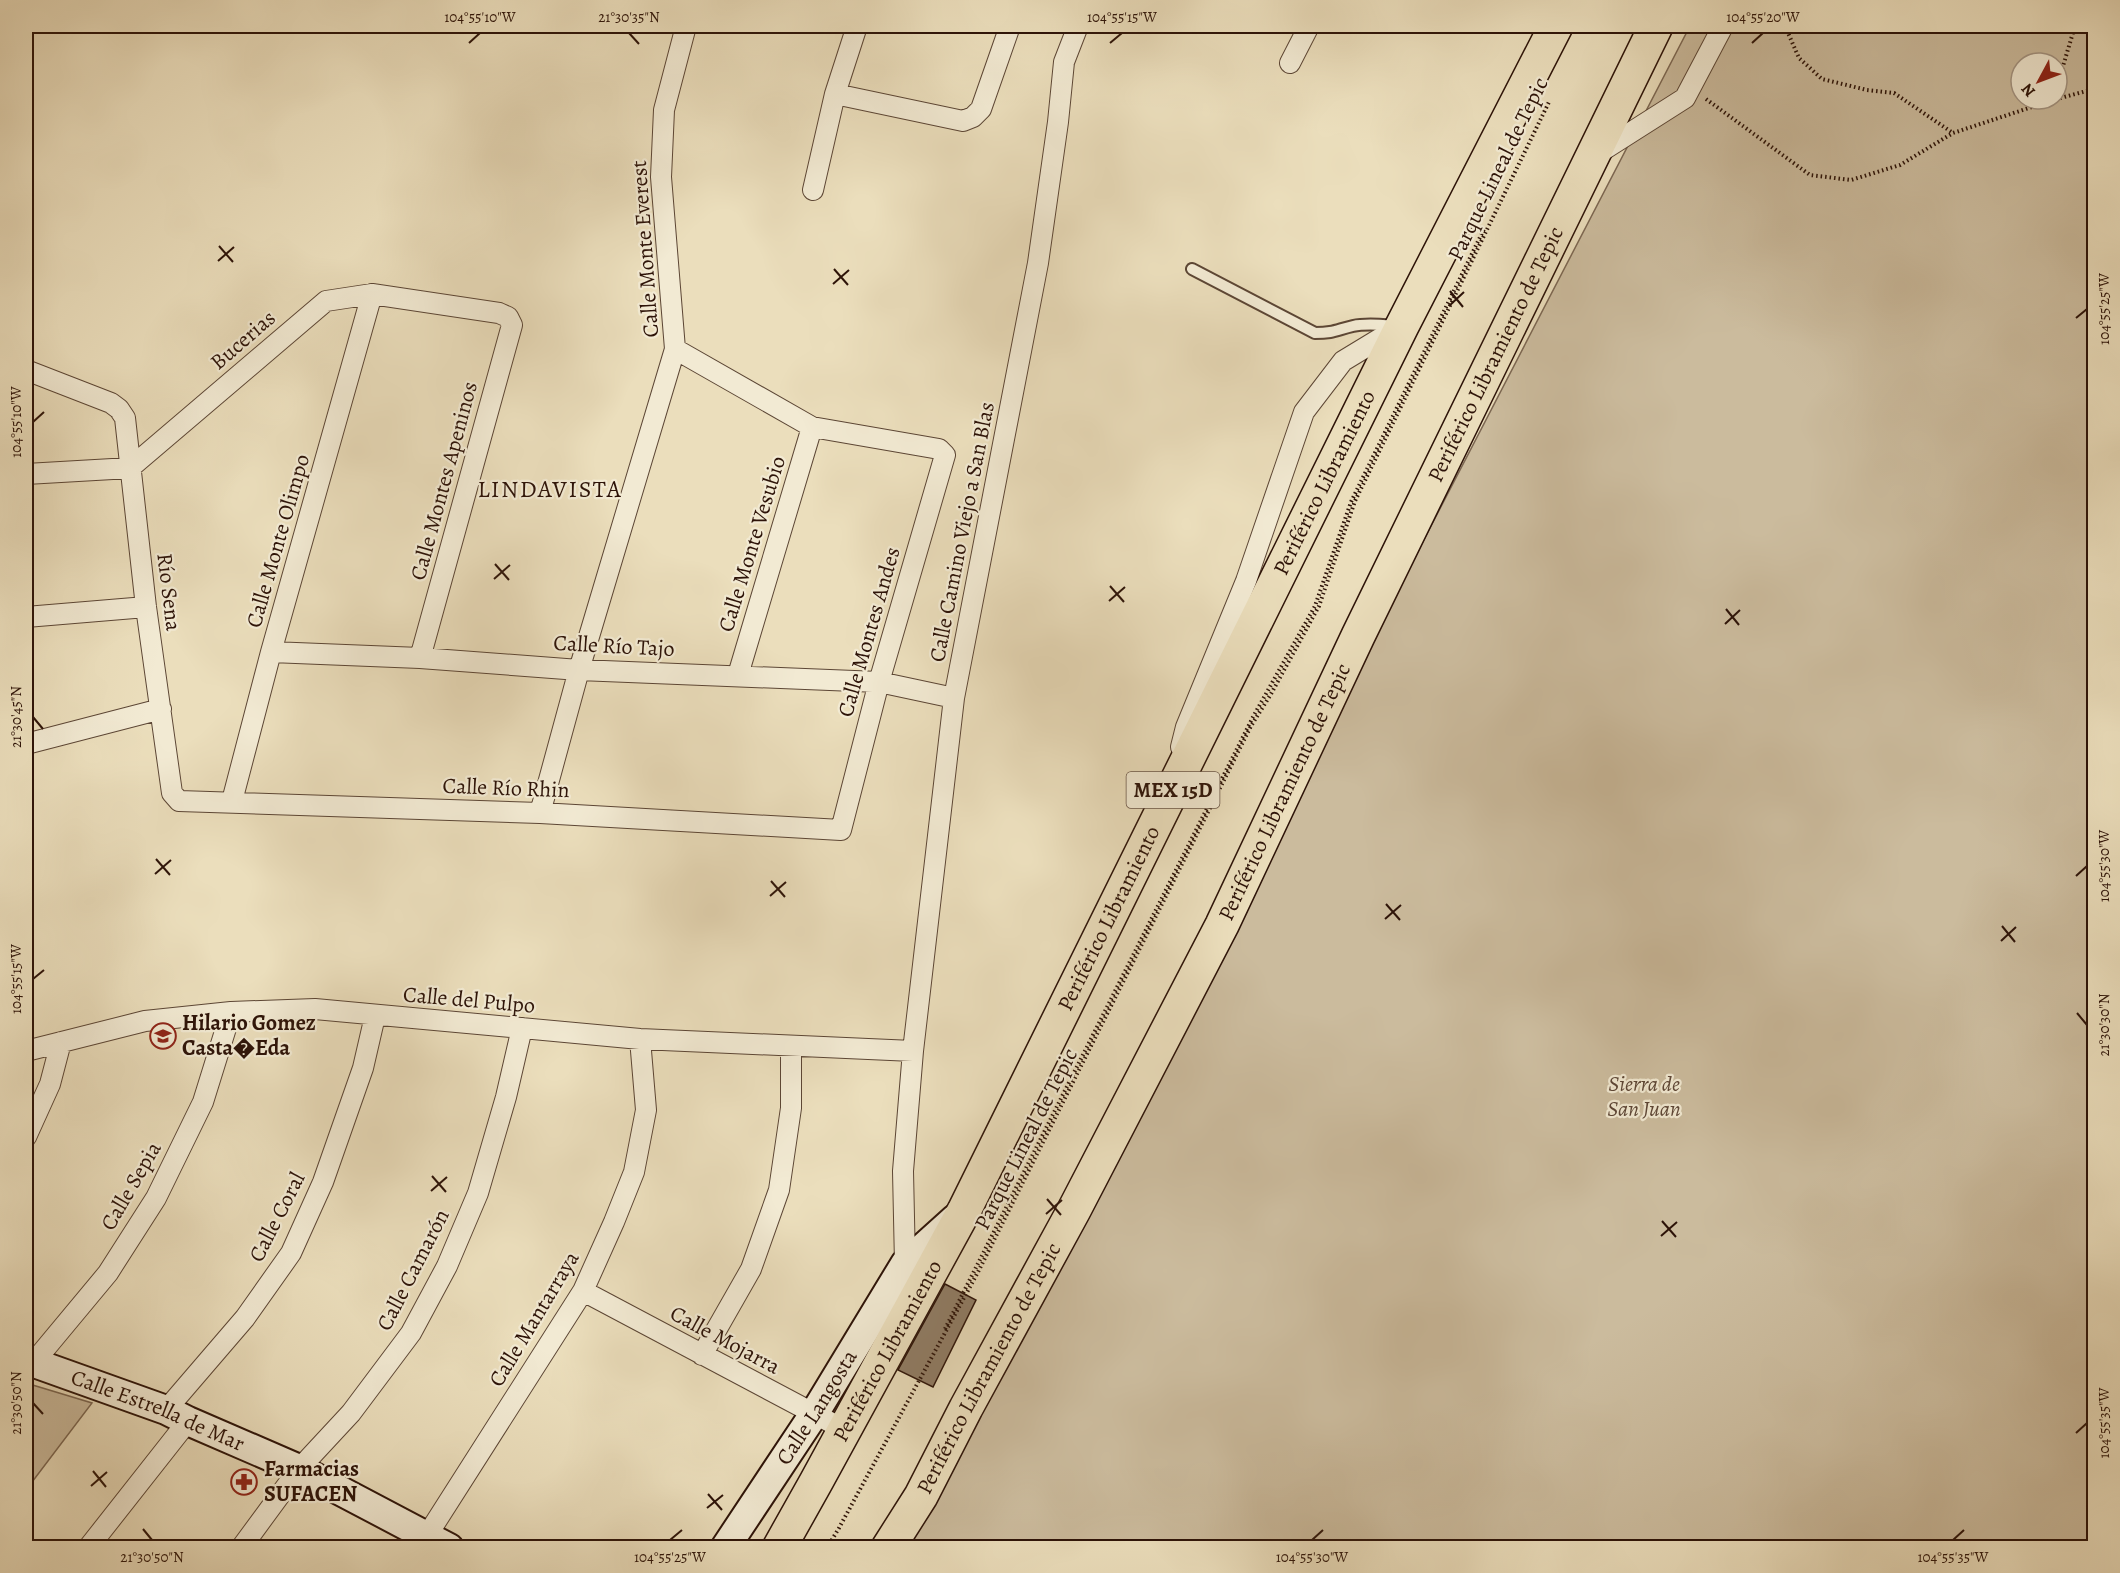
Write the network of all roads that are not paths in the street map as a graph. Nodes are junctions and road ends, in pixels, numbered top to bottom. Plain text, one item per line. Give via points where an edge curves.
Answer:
1 (857, 26) edge
2 (1010, 26) edge
3 (1078, 26) edge
4 (1309, 26) edge
5 (1556, 26) edge
6 (1656, 26) edge
7 (1723, 26) edge
8 (681, 27) edge
9 (1290, 63) dead end
10 (835, 94) junction
11 (1590, 159) junction
12 (813, 190) dead end
13 (1192, 269) dead end
14 (372, 294) junction
15 (508, 317) joint
16 (1402, 326) junction
17 (675, 349) junction
18 (26, 370) edge
19 (812, 427) junction
20 (130, 468) junction
21 (26, 474) edge
22 (146, 607) junction
23 (26, 617) edge
24 (271, 652) junction
25 (420, 658) junction
26 (579, 670) junction
27 (738, 675) junction
28 (879, 682) junction
29 (954, 698) junction
30 (161, 709) junction
31 (26, 744) edge
32 (172, 793) joint
33 (1170, 796) junction
34 (232, 801) junction
35 (540, 813) junction
36 (841, 830) joint
37 (231, 1012) junction
38 (375, 1016) junction
39 (522, 1028) junction
40 (640, 1039) junction
41 (61, 1042) junction
42 (791, 1047) junction
43 (26, 1051) edge
44 (913, 1051) junction
45 (26, 1137) edge
46 (964, 1211) junction
47 (905, 1264) junction
48 (583, 1291) junction
49 (702, 1356) junction
50 (30, 1361) edge
51 (814, 1414) junction
52 (177, 1416) junction
53 (845, 1430) junction
54 (299, 1469) junction
55 (432, 1543) edge
56 (88, 1548) edge
57 (241, 1548) edge
58 (725, 1548) edge
59 (779, 1548) edge
60 (888, 1548) edge

1 - 10 street
2 - 10 street via 981,109 963,121
3 - 29 street, Calle Camino Viejo a San Blas via 1064,62 1038,263
4 - 9 street
5 - 16 highway, Periférico Libramiento / MEX 15D
6 - 11 highway, Periférico Libramiento de Tepic
7 - 11 street via 1684,98
8 - 17 street, Calle Monte Everest via 664,110 661,177
10 - 12 street
11 - 60 highway, Periférico Libramiento de Tepic via 1222,925 921,1496
13 - 16 lane via 1315,333 1332,333 1365,324
14 - 15 street, Bucerias
14 - 20 street, Bucerias via 326,301
14 - 24 street, Calle Monte Olimpo
15 - 25 street, Calle Montes Apeninos via 512,325
16 - 33 highway, Periférico Libramiento / MEX 15D
16 - 33 street via 1343,361 1304,412 1246,581 1186,727
17 - 19 street
17 - 26 street, Calle Monte Everest
18 - 20 street, Río Sena via 119,409 125,418
19 - 27 street, Calle Monte Vesubio
19 - 28 street, Calle Montes Andes via 939,449 945,455
20 - 21 street
20 - 22 street, Río Sena
22 - 23 street
22 - 30 street, Río Sena
24 - 25 street, Calle Río Tajo
24 - 34 street, Calle Monte Olimpo
25 - 26 street, Calle Río Tajo
26 - 27 street, Calle Río Tajo
26 - 35 street, Calle Monte Everest
27 - 28 street, Calle Río Tajo
28 - 29 street, Calle Río Tajo
28 - 36 street, Calle Montes Andes
29 - 44 street, Calle Camino Viejo a San Blas
30 - 31 street
30 - 32 street, Río Sena
32 - 34 street, Calle Río Rhin via 179,801
33 - 46 highway, Periférico Libramiento / MEX 15D
34 - 35 street, Calle Río Rhin
35 - 36 street, Calle Río Rhin
37 - 38 street, Calle del Pulpo via 315,1009
37 - 41 street, Calle del Pulpo via 145,1022
37 - 50 street, Calle Sepia via 203,1102 156,1198 108,1273
38 - 39 street, Calle del Pulpo
38 - 52 street, Calle Coral via 345,1120 291,1253
39 - 40 street, Calle del Pulpo
39 - 54 street, Calle Camarón via 478,1193 447,1266 411,1333 351,1413
40 - 42 street, Calle del Pulpo
40 - 48 street, Calle Mantarraya via 646,1110 634,1172
41 - 43 street, Calle del Pulpo
41 - 45 street via 50,1084
42 - 44 street, Calle del Pulpo
42 - 49 street via 791,1108 779,1190 751,1269
44 - 47 street via 903,1171
46 - 47 street, Calle Langosta
46 - 53 highway, Periférico Libramiento / MEX 15D
47 - 51 street, Calle Langosta
48 - 49 street, Calle Mojarra
48 - 55 street, Calle Mantarraya
49 - 51 street, Calle Mojarra
50 - 52 street, Calle Estrella de Mar
51 - 53 street, Calle Mojarra
51 - 58 street, Calle Langosta
52 - 54 street, Calle Estrella de Mar
52 - 56 street, Calle Coral
53 - 59 highway, Periférico Libramiento / MEX 15D
54 - 55 street, Calle Estrella de Mar
54 - 57 street, Calle Camarón

